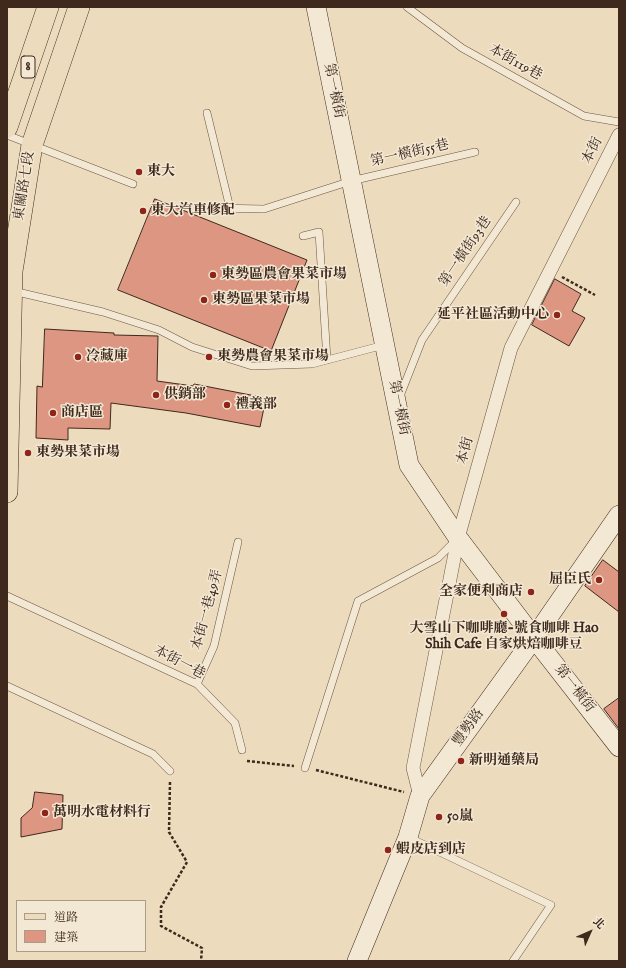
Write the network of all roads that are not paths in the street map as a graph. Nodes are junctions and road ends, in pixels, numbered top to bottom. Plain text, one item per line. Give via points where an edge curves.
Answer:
1 (48, 7) edge
2 (78, 7) edge
3 (316, 7) edge
4 (407, 7) edge
5 (207, 113) dead end
6 (619, 122) edge
7 (7, 127) edge
8 (7, 135) edge
9 (619, 136) edge
10 (32, 145) junction
11 (475, 152) dead end
12 (351, 181) junction
13 (133, 184) dead end
14 (516, 202) dead end
15 (214, 208) dead end
16 (230, 208) junction
17 (303, 236) dead end
18 (9, 290) edge
19 (385, 345) junction
20 (327, 360) junction
21 (397, 403) junction
22 (7, 492) edge
23 (619, 515) edge
24 (458, 538) junction
25 (238, 542) dead end
26 (7, 596) edge
27 (534, 638) junction
28 (197, 684) junction
29 (7, 686) edge
30 (619, 747) edge
31 (242, 750) road end
32 (305, 768) road end
33 (170, 771) road end
34 (420, 796) junction
35 (408, 837) junction
36 (357, 961) edge
37 (513, 961) edge

1 - 7 main road, 8
2 - 10 main road, 東關路七段 / 8
3 - 12 street, 第一橫街
4 - 6 lane, 本街119巷 via 462,48 584,116
5 - 16 lane
8 - 10 lane
9 - 24 street, 本街 via 511,348
10 - 13 lane
10 - 18 main road, 東關路七段 / 8
11 - 12 lane, 第一橫街55巷
12 - 16 lane, 第一橫街55巷 via 264,209
12 - 19 street, 第一橫街
14 - 21 lane, 第一橫街93巷 via 422,340
15 - 16 lane, 第一橫街55巷
17 - 20 lane via 319,232
18 - 20 lane via 110,314 159,330 192,347 252,366 312,364
18 - 22 main road, 東關路七段 / 8
19 - 20 lane
19 - 21 street, 第一橫街
21 - 24 street, 第一橫街 via 409,465
23 - 27 street, 豐勢路
24 - 27 street, 第一橫街
24 - 32 lane via 438,558 358,601
24 - 34 street, 本街 via 413,768
25 - 28 lane, 本街一巷49弄 via 214,646
26 - 28 lane, 本街一巷
27 - 30 street, 第一橫街
27 - 34 street, 豐勢路
28 - 31 lane, 本街一巷 via 235,723
29 - 33 lane via 153,754
34 - 35 street, 豐勢路
35 - 36 street, 豐勢路
35 - 37 lane via 551,905

